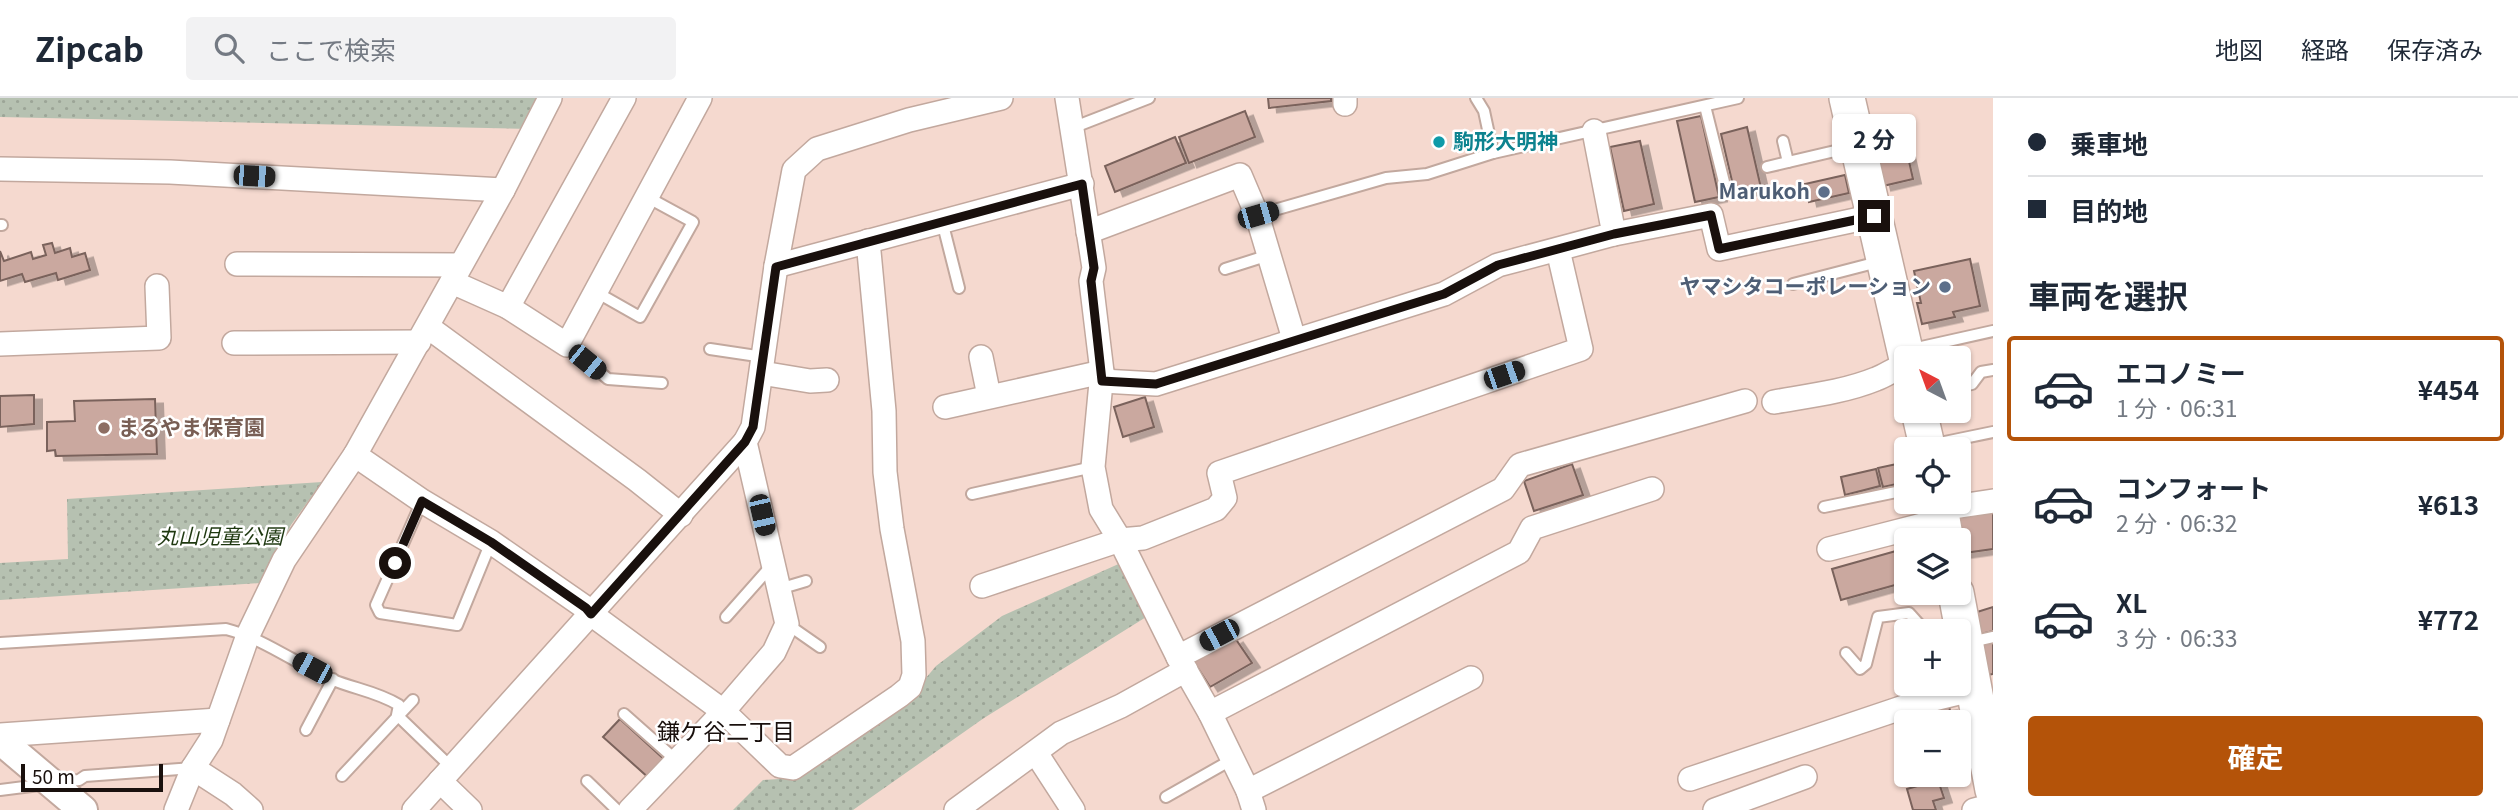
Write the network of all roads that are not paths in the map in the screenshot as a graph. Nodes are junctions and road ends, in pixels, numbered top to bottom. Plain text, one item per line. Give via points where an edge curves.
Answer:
1 (550, 98) edge
2 (624, 98) edge
3 (700, 98) edge
4 (1001, 98) edge
5 (1067, 98) edge
6 (1149, 98) edge
7 (1476, 98) edge
8 (1679, 98) edge
9 (1738, 98) edge
10 (1847, 98) edge
11 (1704, 106) junction
12 (906, 109) edge
13 (1683, 111) junction
14 (1072, 128) junction
15 (1594, 131) junction
16 (1783, 141) dead end
17 (1858, 146) junction
18 (1493, 153) junction
19 (1788, 162) junction
20 (1767, 167) dead end
21 (0, 169) edge
22 (1724, 182) dead end
23 (1082, 184) junction
24 (503, 190) junction
25 (647, 197) junction
26 (1258, 215) junction
27 (1874, 216) junction
28 (942, 221) junction
29 (1088, 232) junction
30 (1614, 234) junction
31 (868, 241) junction
32 (1558, 250) junction
33 (1269, 255) junction
34 (1884, 260) junction
35 (237, 264) dead end
36 (776, 267) junction
37 (1225, 269) dead end
38 (456, 274) junction
39 (1793, 284) dead end
40 (157, 286) dead end
41 (958, 288) dead end
42 (596, 292) junction
43 (508, 307) junction
44 (1993, 331) edge
45 (424, 335) junction
46 (1294, 340) junction
47 (234, 343) dead end
48 (0, 344) edge
49 (567, 345) junction
50 (1903, 346) edge
51 (1945, 346) edge
52 (710, 349) dead end
53 (981, 357) dead end
54 (763, 365) junction
55 (1894, 367) edge
56 (1993, 370) edge
57 (1102, 377) junction
58 (827, 380) dead end
59 (662, 383) dead end
60 (1971, 384) edge
61 (989, 396) junction
62 (1745, 401) dead end
63 (1774, 402) dead end
64 (945, 407) dead end
65 (1993, 432) edge
66 (1971, 437) edge
67 (745, 442) junction
68 (355, 456) junction
69 (1093, 467) junction
70 (1652, 489) dead end
71 (1894, 493) edge
72 (972, 494) dead end
73 (422, 501) junction
74 (1993, 501) edge
75 (1825, 507) dead end
76 (681, 515) junction
77 (1942, 518) edge
78 (1120, 540) junction
79 (491, 542) junction
80 (1829, 549) dead end
81 (773, 564) junction
82 (806, 581) dead end
83 (982, 586) dead end
84 (778, 589) junction
85 (1960, 605) edge
86 (591, 614) junction
87 (726, 617) dead end
88 (1914, 619) edge
89 (787, 624) junction
90 (248, 635) junction
91 (1972, 641) edge
92 (0, 643) edge
93 (820, 646) dead end
94 (1846, 653) dead end
95 (1182, 664) junction
96 (1471, 678) dead end
97 (333, 680) junction
98 (1975, 689) junction
99 (413, 700) dead end
100 (723, 711) junction
101 (1210, 713) junction
102 (624, 714) dead end
103 (397, 715) junction
104 (218, 720) junction
105 (306, 730) dead end
106 (0, 737) edge
107 (1036, 753) junction
108 (1233, 760) junction
109 (677, 761) junction
110 (192, 768) junction
111 (445, 774) junction
112 (342, 776) dead end
113 (1805, 777) dead end
114 (1690, 779) dead end
115 (587, 781) dead end
116 (51, 784) junction
117 (0, 790) edge
118 (1993, 790) edge
119 (1166, 797) dead end
120 (1251, 800) edge
121 (986, 802) edge
122 (1993, 805) edge
123 (83, 810) edge
124 (176, 810) edge
125 (251, 810) edge
126 (414, 810) edge
127 (470, 810) edge
128 (617, 810) edge
129 (630, 810) edge
130 (956, 810) edge
131 (1073, 810) edge
132 (1714, 810) edge
133 (1974, 810) edge

1 - 24 street
2 - 43 street
3 - 25 street
4 - 12 street
5 - 14 street
6 - 14 lane
7 - 18 lane via 1484,111
8 - 13 lane
9 - 11 lane
10 - 17 main road
11 - 13 lane
11 - 22 lane
12 - 36 street via 817,149 794,170
13 - 15 lane
14 - 23 street
15 - 18 lane
15 - 30 street
16 - 19 lane
17 - 19 lane
17 - 27 main road
18 - 26 lane
19 - 20 lane
21 - 24 street via 170,172
23 - 28 street
23 - 29 street
24 - 38 street
25 - 42 street
25 - 42 lane via 693,222 640,317
26 - 29 street via 1240,175
26 - 33 street
27 - 30 street via 1719,249 1711,215
27 - 34 main road
28 - 31 street
28 - 41 lane
29 - 57 street
30 - 32 street
31 - 36 street
31 - 100 street via 885,472 916,682 793,768 780,766
32 - 46 street via 1498,265 1444,294
32 - 78 street via 1581,349 1220,473 1225,498 1216,509 1143,538
33 - 37 lane
33 - 46 street
34 - 39 lane
34 - 50 main road
35 - 38 street
36 - 54 street
38 - 43 street
38 - 45 street
40 - 48 street via 159,338
42 - 49 street
43 - 49 street
44 - 51 lane
45 - 47 street
45 - 68 street
45 - 76 street
46 - 57 street via 1156,384
49 - 59 lane via 608,379
52 - 54 lane
53 - 61 street
54 - 58 street via 810,381
54 - 67 street via 753,427
55 - 63 street via 1877,379
56 - 60 lane via 1981,372
57 - 61 street
57 - 69 street
61 - 64 street
62 - 95 street via 1520,465 1503,489
65 - 66 lane
67 - 76 street
67 - 81 street
68 - 73 street
68 - 90 street via 284,560
69 - 72 lane
69 - 78 street via 1101,509
70 - 101 street via 1532,528 1519,552
71 - 75 lane
73 - 79 street
73 - 79 lane via 376,605 380,613 457,625
74 - 77 street
76 - 86 street
77 - 80 street
78 - 83 street
78 - 95 street
79 - 86 street
81 - 84 street
81 - 87 lane
82 - 84 lane
84 - 89 street
85 - 91 main road
86 - 100 street
86 - 111 street
88 - 94 lane via 1909,613 1878,617 1866,664 1860,669
89 - 93 lane
89 - 100 street via 774,652
90 - 92 lane via 226,629
90 - 97 lane
90 - 104 street
91 - 98 main road
95 - 101 street
95 - 107 street via 1121,706 1061,733
96 - 120 street
97 - 103 lane via 384,696 399,705
97 - 105 lane
98 - 114 street via 1913,704
98 - 118 main road
99 - 103 lane
100 - 109 street
101 - 108 street
102 - 109 lane
103 - 111 lane
103 - 112 lane
104 - 106 street
104 - 110 street
106 - 116 street
107 - 121 street
107 - 131 street
108 - 119 lane
108 - 120 street
109 - 129 street
110 - 116 lane via 85,776
110 - 124 street
110 - 125 street
111 - 126 street
111 - 127 street
113 - 132 street
115 - 128 lane
116 - 117 lane
116 - 123 street
121 - 130 street
122 - 133 street

